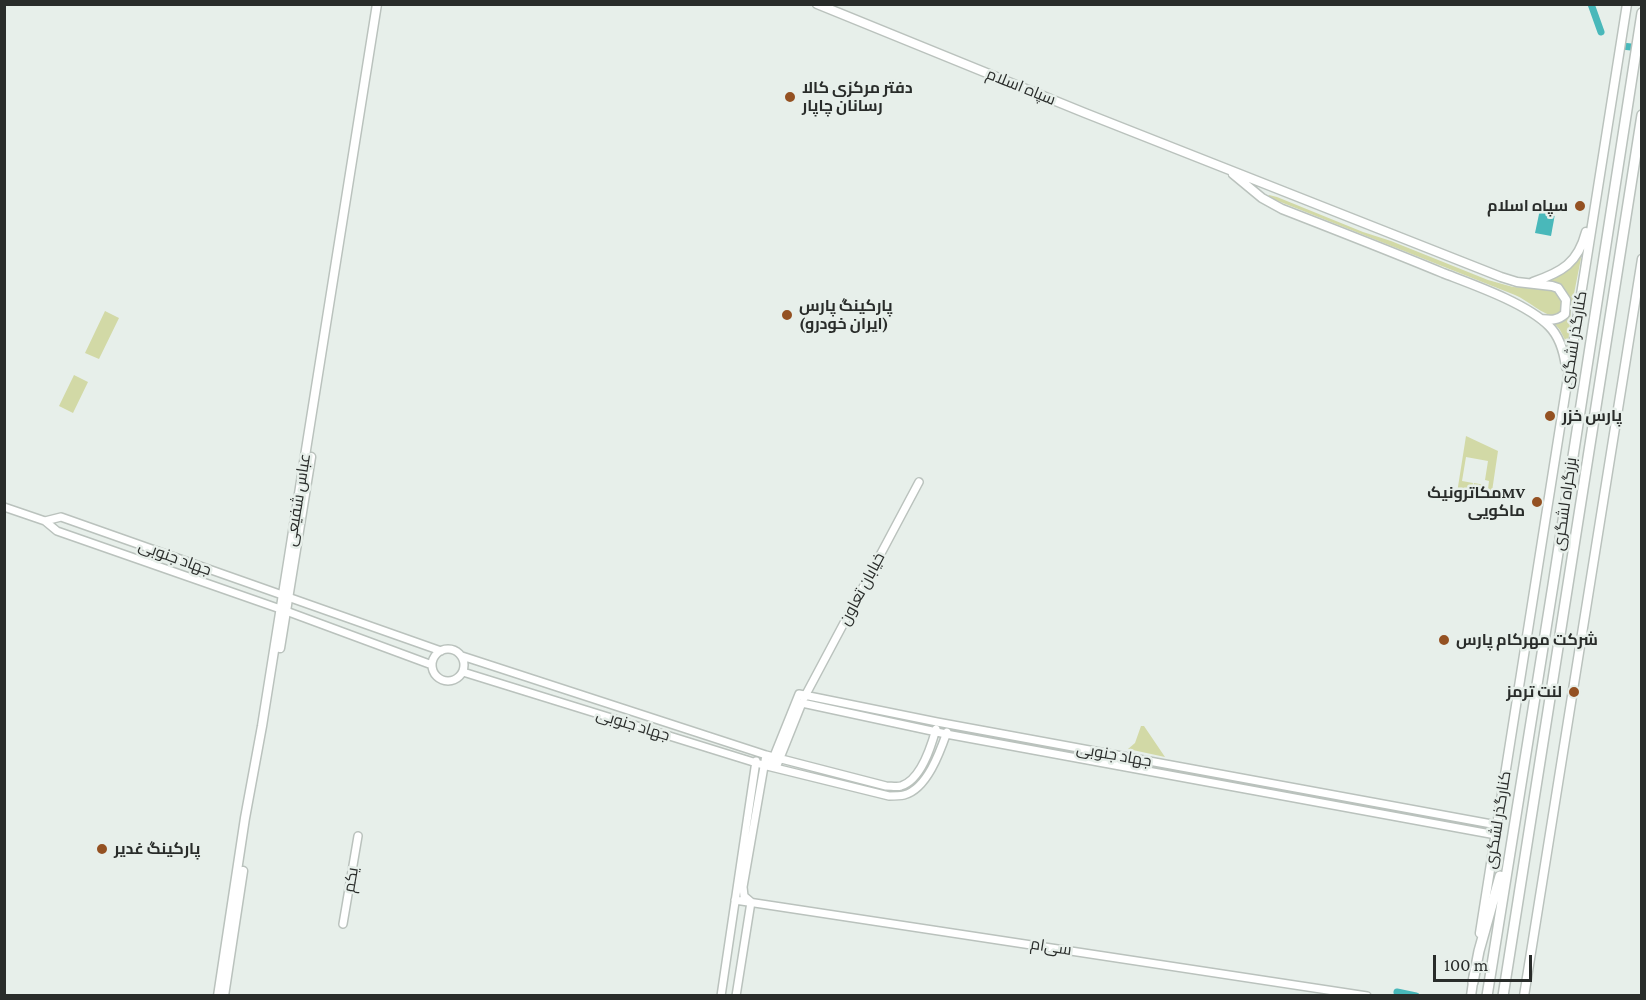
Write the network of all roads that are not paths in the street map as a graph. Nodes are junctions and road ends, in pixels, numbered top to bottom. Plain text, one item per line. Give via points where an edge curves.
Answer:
1 (379, 4) edge
2 (817, 4) edge
3 (1627, 4) edge
4 (1641, 13) edge
5 (1641, 115) edge
6 (1226, 168) junction
7 (1597, 191) junction
8 (1641, 259) edge
9 (1528, 283) junction
10 (1541, 319) junction
11 (1568, 377) junction
12 (919, 482) dead end
13 (4, 507) edge
14 (45, 521) junction
15 (285, 597) junction
16 (283, 610) junction
17 (441, 651) junction
18 (462, 656) junction
19 (432, 665) junction
20 (463, 672) junction
21 (803, 699) junction
22 (937, 722) junction
23 (948, 724) junction
24 (935, 732) junction
25 (946, 734) junction
26 (769, 756) junction
27 (766, 765) junction
28 (1497, 825) junction
29 (1496, 835) junction
30 (358, 836) dead end
31 (1512, 837) junction
32 (735, 900) junction
33 (751, 902) junction
34 (343, 924) dead end
35 (1473, 982) junction
36 (218, 996) edge
37 (224, 996) edge
38 (721, 996) edge
39 (736, 996) edge
40 (1367, 996) edge
41 (1471, 996) edge
42 (1487, 996) edge
43 (1503, 996) edge
44 (1524, 996) edge

1 - 15 main road, عباس شفیعی
2 - 6 main road, سپاه اسلام
3 - 7 main road, کنارگذر لشگری
4 - 31 highway, بزرگراه لشگری
5 - 43 highway, بزرگراه لشگری
6 - 9 main road, سپاه اسلام via 1501,277
6 - 10 main road, سپاه اسلام via 1282,209 1468,283
7 - 9 main road via 1580,251 1557,273
7 - 11 main road, کنارگذر لشگری
8 - 44 main road
9 - 10 main road, سپاه اسلام via 1558,288 1566,300 1565,314 1559,319
10 - 11 main road via 1558,338
11 - 28 main road, کنارگذر لشگری
12 - 21 street, خیابان تعاون
13 - 14 street, جهاد جنوبی
14 - 15 street, جهاد جنوبی via 62,517
14 - 16 street, جهاد جنوبی via 57,531
15 - 16 main road, عباس شفیعی
15 - 17 street, جهاد جنوبی
16 - 19 street, جهاد جنوبی
16 - 36 main road, عباس شفیعی
16 - 37 main road, عباس شفیعی
17 - 18 street via 449,649
17 - 19 street
18 - 20 street
18 - 26 street, جهاد جنوبی
19 - 20 street via 435,674 445,681 454,681
20 - 27 street, جهاد جنوبی
21 - 22 street, جهاد جنوبی
21 - 24 street, جهاد جنوبی
21 - 26 street via 799,694
22 - 23 street, جهاد جنوبی
22 - 24 street
23 - 25 street
23 - 28 street, جهاد جنوبی
24 - 25 street, جهاد جنوبی
24 - 26 street, جهاد جنوبی via 920,771 901,786 886,786
25 - 27 street, جهاد جنوبی via 926,778 904,795 890,796
25 - 29 street, جهاد جنوبی
26 - 27 street
26 - 27 street
27 - 32 street
27 - 33 street via 743,887 744,896
28 - 29 main road, کنارگذر لشگری
29 - 35 main road, کنارگذر لشگری
30 - 34 street, یکم
31 - 35 highway
31 - 42 highway, بزرگراه لشگری
32 - 33 street, سی‌ام
32 - 38 street
33 - 39 street
33 - 40 street, سی‌ام
35 - 41 main road, کنارگذر لشگری

